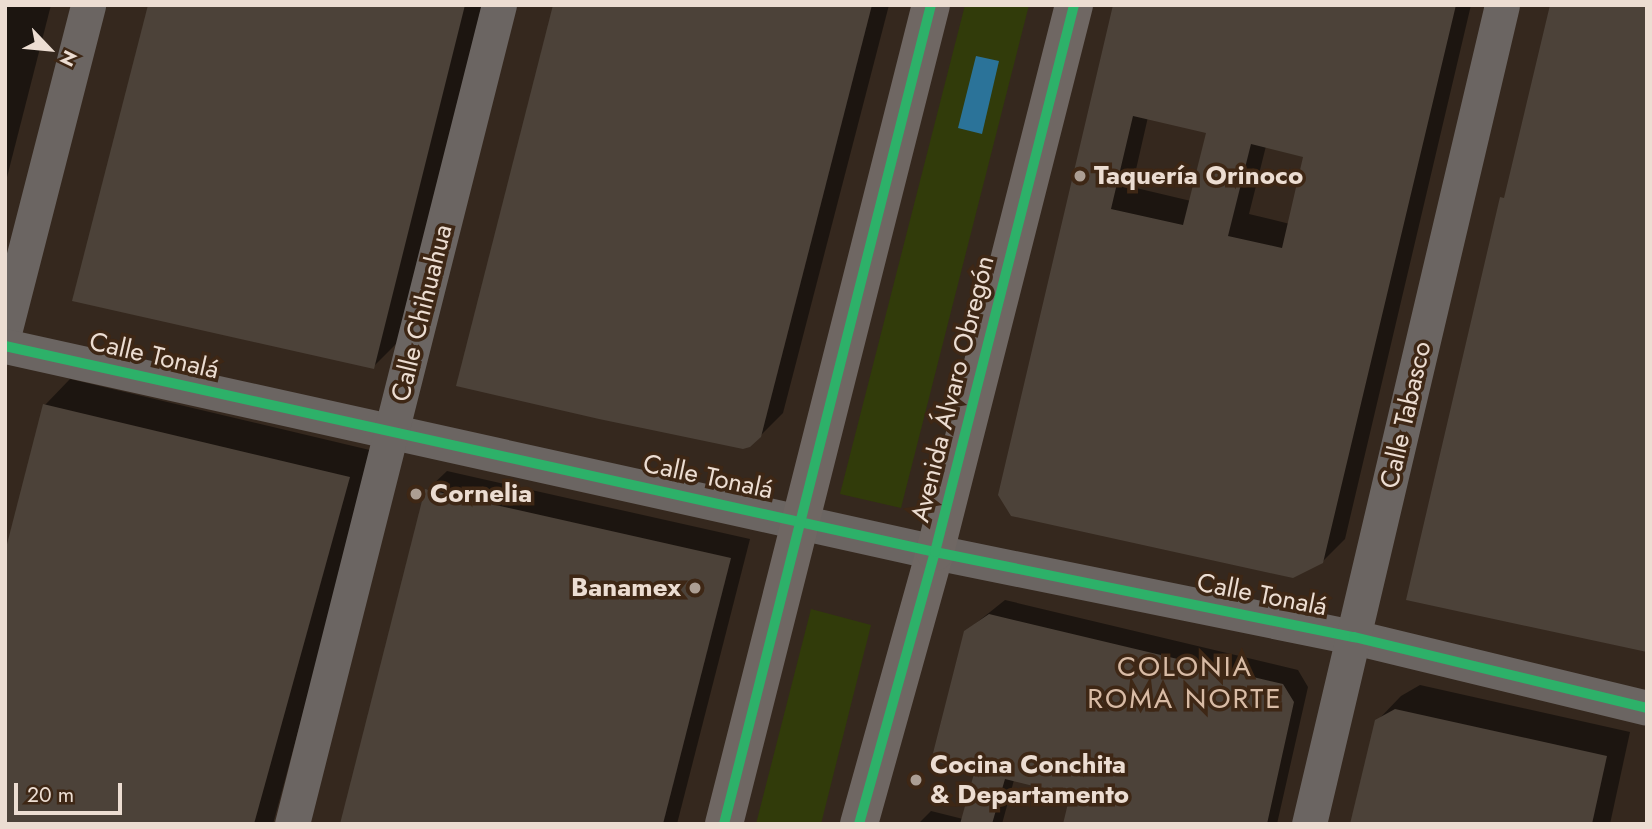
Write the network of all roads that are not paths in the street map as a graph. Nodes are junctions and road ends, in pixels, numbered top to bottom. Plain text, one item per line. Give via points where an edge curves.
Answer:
1 (88, 5) edge
2 (499, 5) edge
3 (931, 5) edge
4 (1074, 5) edge
5 (1502, 5) edge
6 (5, 329) edge
7 (5, 346) edge
8 (393, 433) junction
9 (802, 520) junction
10 (935, 552) junction
11 (1354, 637) junction
12 (1647, 708) edge
13 (292, 824) edge
14 (724, 824) edge
15 (859, 824) edge
16 (1309, 824) edge

1 - 6 street
2 - 8 street, Calle Chihuahua
3 - 9 main road
4 - 10 main road, Avenida Álvaro Obregón
5 - 11 street, Calle Tabasco
7 - 8 street, Calle Tonalá
8 - 9 street, Calle Tonalá
8 - 13 street, Calle Chihuahua
9 - 10 street, Calle Tonalá
9 - 14 main road
10 - 11 street, Calle Tonalá
10 - 15 main road, Avenida Álvaro Obregón
11 - 12 street, Calle Tonalá
11 - 16 street, Calle Tabasco

